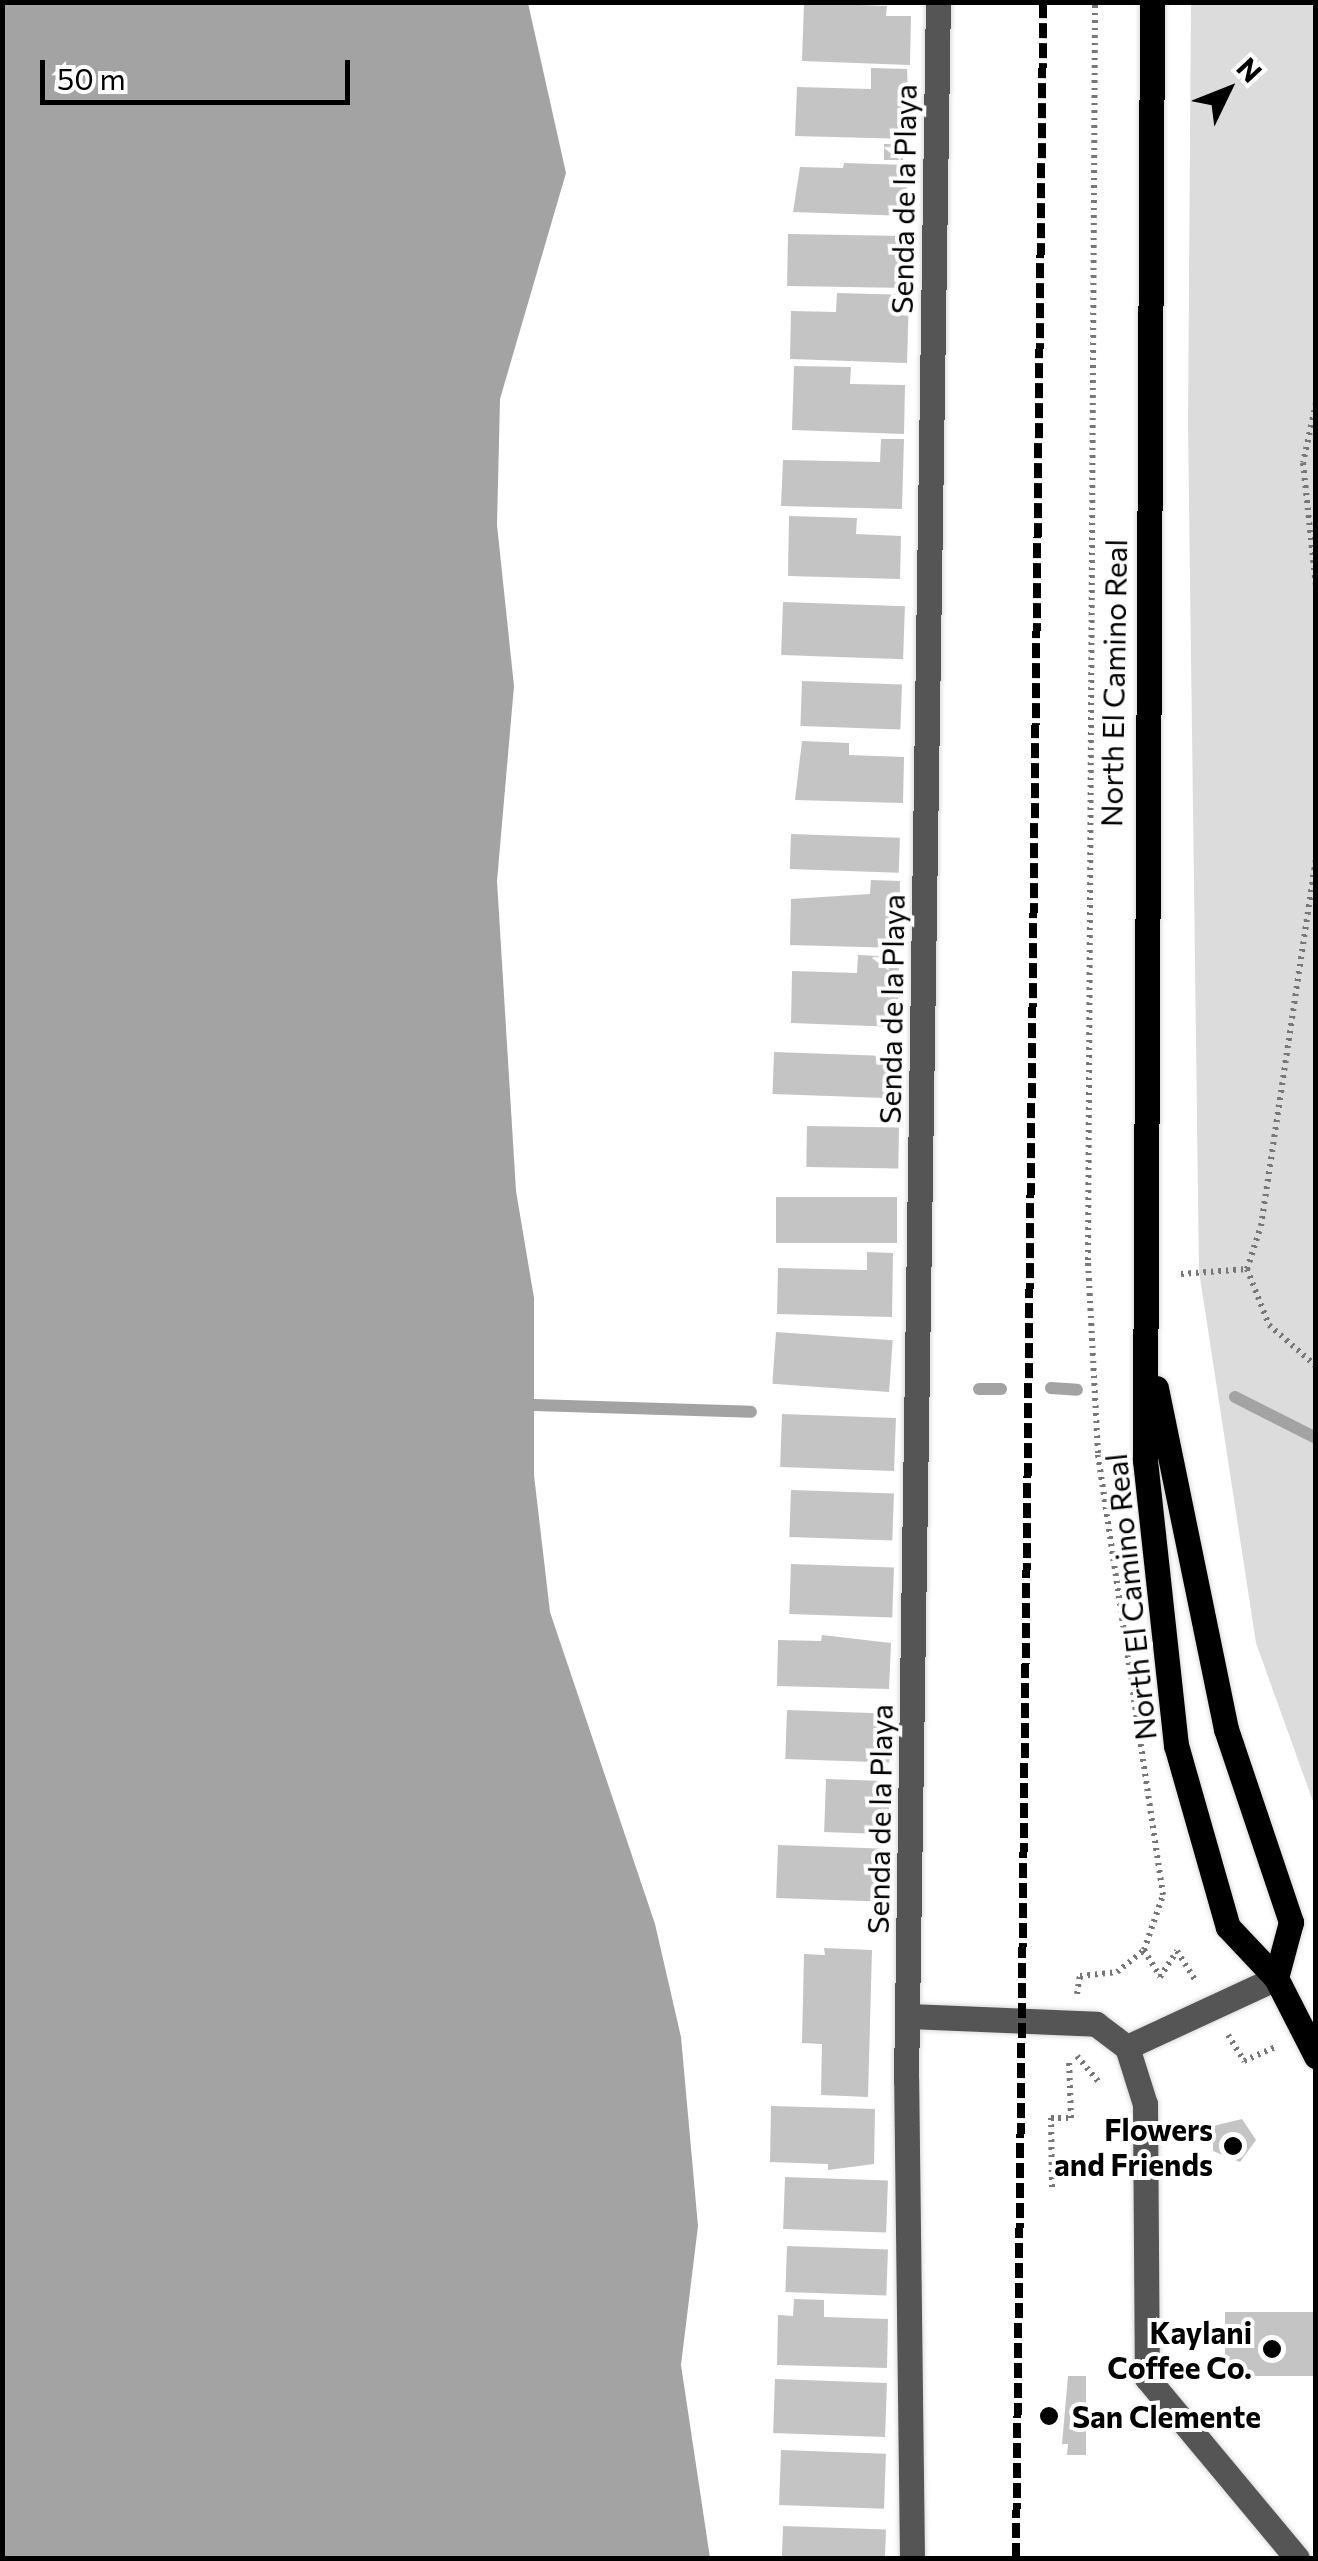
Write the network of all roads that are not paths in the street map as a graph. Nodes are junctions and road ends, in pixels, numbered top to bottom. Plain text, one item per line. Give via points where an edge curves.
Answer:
1 (938, 2) edge
2 (1152, 2) edge
3 (1150, 1364) junction
4 (1276, 1978) junction
5 (909, 2016) junction
6 (1127, 2047) junction
7 (1316, 2056) edge
8 (912, 2558) edge
9 (1297, 2558) edge

1 - 5 street, Senda de la Playa
2 - 3 main road, North El Camino Real via 1143,1000
3 - 4 main road, North El Camino Real via 1226,1729 1291,1922
3 - 4 main road, North El Camino Real via 1145,1460 1176,1745 1228,1926
4 - 6 street
4 - 7 main road, North El Camino Real
5 - 6 street via 1096,2024
5 - 8 street, Senda de la Playa
6 - 9 street via 1145,2104 1147,2378

